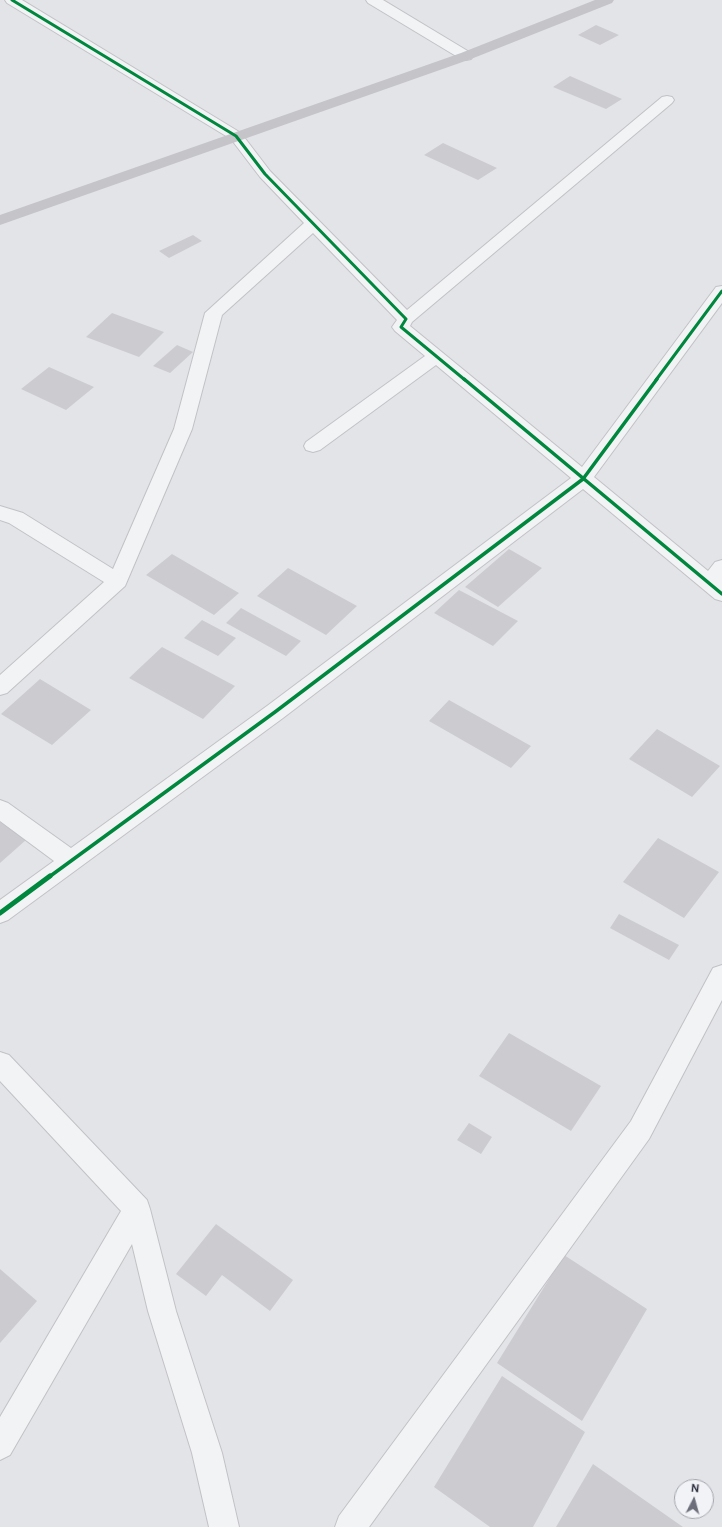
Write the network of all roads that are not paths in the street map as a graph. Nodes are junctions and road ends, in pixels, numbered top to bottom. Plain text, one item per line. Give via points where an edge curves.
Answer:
1 (12, 0) edge
2 (373, 0) edge
3 (607, 0) edge
4 (466, 56) junction
5 (667, 100) dead end
6 (236, 136) junction
7 (0, 220) edge
8 (314, 223) junction
9 (722, 291) edge
10 (406, 319) junction
11 (436, 356) junction
12 (313, 446) dead end
13 (583, 478) junction
14 (0, 513) edge
15 (722, 567) edge
16 (118, 581) junction
17 (715, 589) edge
18 (0, 687) edge
19 (0, 809) edge
20 (71, 861) junction
21 (0, 913) edge
22 (722, 976) edge
23 (0, 1063) edge
24 (137, 1209) junction
25 (0, 1445) edge
26 (224, 1527) edge
27 (350, 1527) edge

1 - 6 street
2 - 4 street
3 - 4 street
4 - 6 street
5 - 10 street
6 - 7 street
6 - 8 street via 265,174
8 - 10 street
8 - 16 street via 214,313 183,429
9 - 13 street
10 - 11 street via 401,327
11 - 12 street
11 - 13 street
13 - 17 street
13 - 20 street via 275,712
14 - 16 street via 16,518
15 - 17 street
16 - 18 street
19 - 20 street
20 - 21 street
22 - 27 street via 640,1130
23 - 24 street
24 - 25 street
24 - 26 street via 162,1311 208,1453

